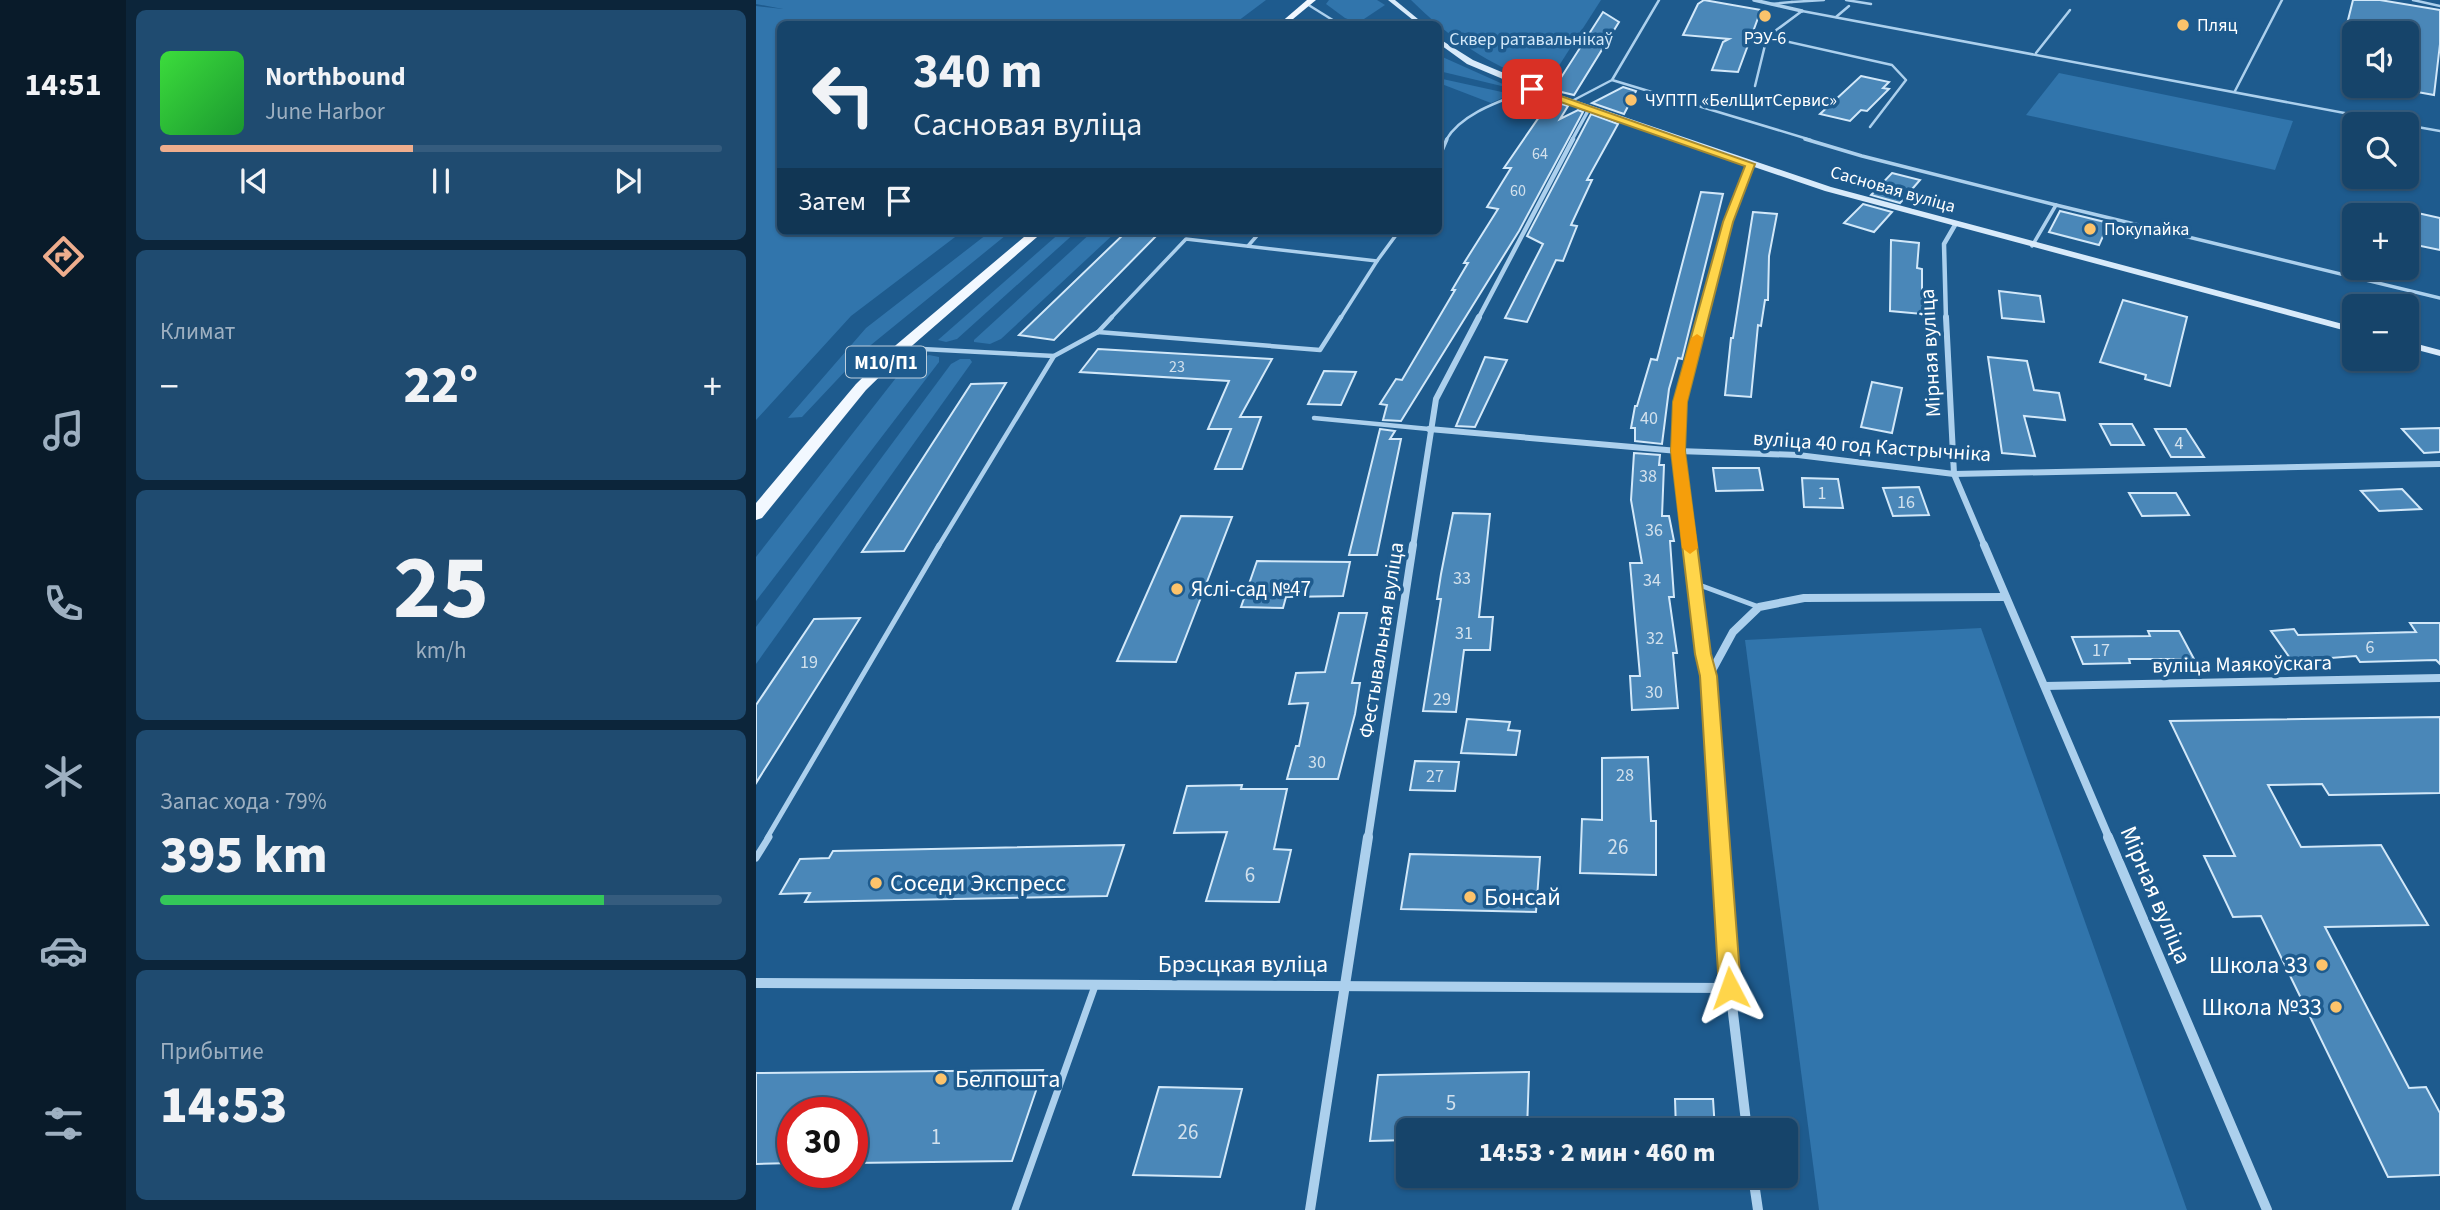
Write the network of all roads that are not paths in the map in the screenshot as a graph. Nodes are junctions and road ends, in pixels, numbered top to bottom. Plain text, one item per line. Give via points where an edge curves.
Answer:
1 (1659, 0) edge
2 (1754, 0) edge
3 (1801, 0) edge
4 (1824, 0) edge
5 (1846, 0) edge
6 (2282, 0) edge
7 (2413, 0) edge
8 (1311, 1) edge
9 (1395, 1) edge
10 (1792, 2) junction
11 (1771, 4) junction
12 (1871, 4) dead end
13 (1849, 6) dead end
14 (2440, 6) edge
15 (2070, 10) dead end
16 (1802, 11) junction
17 (1836, 17) junction
18 (1287, 21) edge
19 (1335, 21) edge
20 (1418, 21) edge
21 (1767, 37) junction
22 (1442, 43) edge
23 (2036, 53) junction
24 (1612, 80) junction
25 (1755, 86) dead end
26 (1532, 89) junction
27 (2235, 91) junction
28 (1570, 102) junction
29 (1589, 109) junction
30 (2342, 112) edge
31 (1870, 127) dead end
32 (2419, 127) edge
33 (2440, 131) edge
34 (1442, 152) edge
35 (1750, 164) junction
36 (2056, 205) junction
37 (1955, 225) junction
38 (1033, 235) edge
39 (1258, 235) edge
40 (1396, 235) edge
41 (1248, 246) junction
42 (2032, 246) junction
43 (1377, 261) junction
44 (2414, 292) joint
45 (2440, 299) edge
46 (2342, 327) edge
47 (1098, 332) junction
48 (2419, 347) edge
49 (901, 348) junction
50 (2440, 353) edge
51 (1054, 356) junction
52 (1314, 418) dead end
53 (1429, 429) junction
54 (1678, 451) junction
55 (2440, 464) edge
56 (1954, 474) junction
57 (756, 514) edge
58 (1694, 583) junction
59 (2005, 597) junction
60 (1759, 607) junction
61 (1709, 676) junction
62 (2440, 678) edge
63 (2045, 686) junction
64 (756, 858) edge
65 (756, 983) edge
66 (1096, 984) junction
67 (1346, 986) junction
68 (1730, 988) junction
69 (1746, 1118) edge
70 (1755, 1188) edge
71 (1015, 1210) edge
72 (1310, 1210) edge
73 (1758, 1210) edge
74 (2267, 1210) edge

1 - 24 lane
2 - 11 street
3 - 10 lane
4 - 10 lane
5 - 12 lane
6 - 27 lane
7 - 14 lane
8 - 18 main road
8 - 19 lane
9 - 20 main road
10 - 11 lane
11 - 16 street
13 - 17 lane
15 - 23 lane
16 - 17 lane
16 - 21 lane
17 - 23 lane
21 - 25 lane
21 - 31 lane via 1892,65 1906,80
22 - 26 main road, Сасновая вуліца via 1470,62
23 - 27 lane
24 - 28 lane
24 - 36 lane via 1861,156
26 - 28 main road, Сасновая вуліца
26 - 34 lane via 1467,120 1449,135
27 - 30 lane
28 - 29 main road, Сасновая вуліца
29 - 35 main road, Сасновая вуліца
29 - 53 street, Фестывальная вуліца via 1436,399
32 - 33 lane
35 - 37 main road, Сасновая вуліца
35 - 54 street via 1728,222 1680,402
36 - 42 lane
36 - 44 lane
37 - 42 main road, Сасновая вуліца
37 - 56 street, Мірная вуліца via 1944,244
38 - 49 main road, М10/П1
39 - 41 lane
40 - 43 lane
41 - 43 lane
41 - 47 lane via 1186,239
42 - 46 main road, Сасновая вуліца
43 - 47 lane via 1320,350
44 - 45 lane
47 - 51 lane
48 - 50 main road
49 - 51 lane
49 - 57 main road, М10/П1 via 860,387
51 - 64 lane
52 - 53 lane
53 - 54 street, вуліца 40 год Кастрычніка
53 - 67 street, Фестывальная вуліца
54 - 56 street, вуліца 40 год Кастрычніка via 1798,455
54 - 58 street
55 - 56 street, вуліца 40 год Кастрычніка
56 - 59 street, Мірная вуліца
58 - 60 lane
58 - 61 street
59 - 60 street via 1804,598
59 - 63 street, Мірная вуліца
60 - 61 street via 1733,632
61 - 68 street
62 - 63 street, вуліца Маякоўскага
63 - 74 street, Мірная вуліца
65 - 66 street, Брэсцкая вуліца
66 - 67 street, Брэсцкая вуліца
66 - 71 lane
67 - 68 street, Брэсцкая вуліца
67 - 72 street, Фестывальная вуліца
68 - 69 street
70 - 73 street

